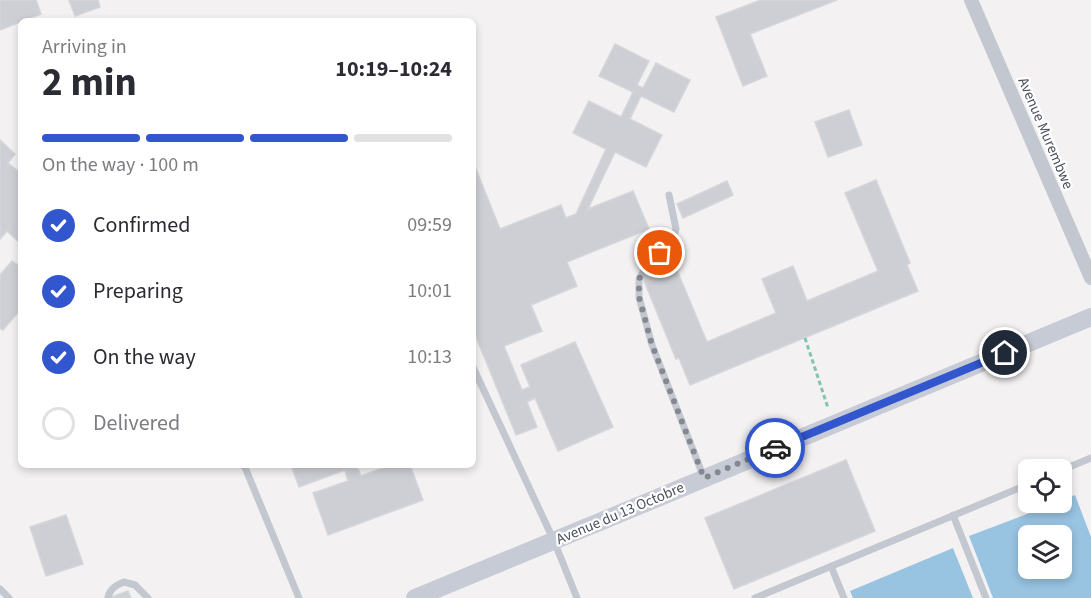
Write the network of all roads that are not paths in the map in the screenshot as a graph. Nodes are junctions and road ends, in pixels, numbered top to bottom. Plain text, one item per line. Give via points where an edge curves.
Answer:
1 (971, 0) edge
2 (669, 195) dead end
3 (1091, 278) edge
4 (1091, 317) edge
5 (476, 374) edge
6 (1091, 458) edge
7 (1072, 466) edge
8 (244, 468) edge
9 (704, 478) junction
10 (1018, 488) edge
11 (953, 515) junction
12 (554, 541) junction
13 (831, 566) junction
14 (0, 589) edge
15 (9, 598) edge
16 (108, 598) edge
17 (148, 598) edge
18 (299, 598) edge
19 (415, 598) edge
20 (576, 598) edge
21 (755, 598) edge
22 (844, 598) edge
23 (986, 598) edge

1 - 3 street, Avenue Murembwe
2 - 9 lane via 676,228 672,242 647,265 639,279 639,297 652,345
4 - 9 street, Avenue du 13 Octobre
5 - 12 lane
6 - 7 lane
8 - 18 lane
9 - 12 street, Avenue du 13 Octobre
10 - 11 lane
11 - 13 lane
11 - 23 lane
12 - 19 street, Avenue du 13 Octobre
12 - 20 lane
13 - 21 lane
13 - 22 lane
14 - 15 lane
16 - 17 lane via 116,585 124,582 135,585

